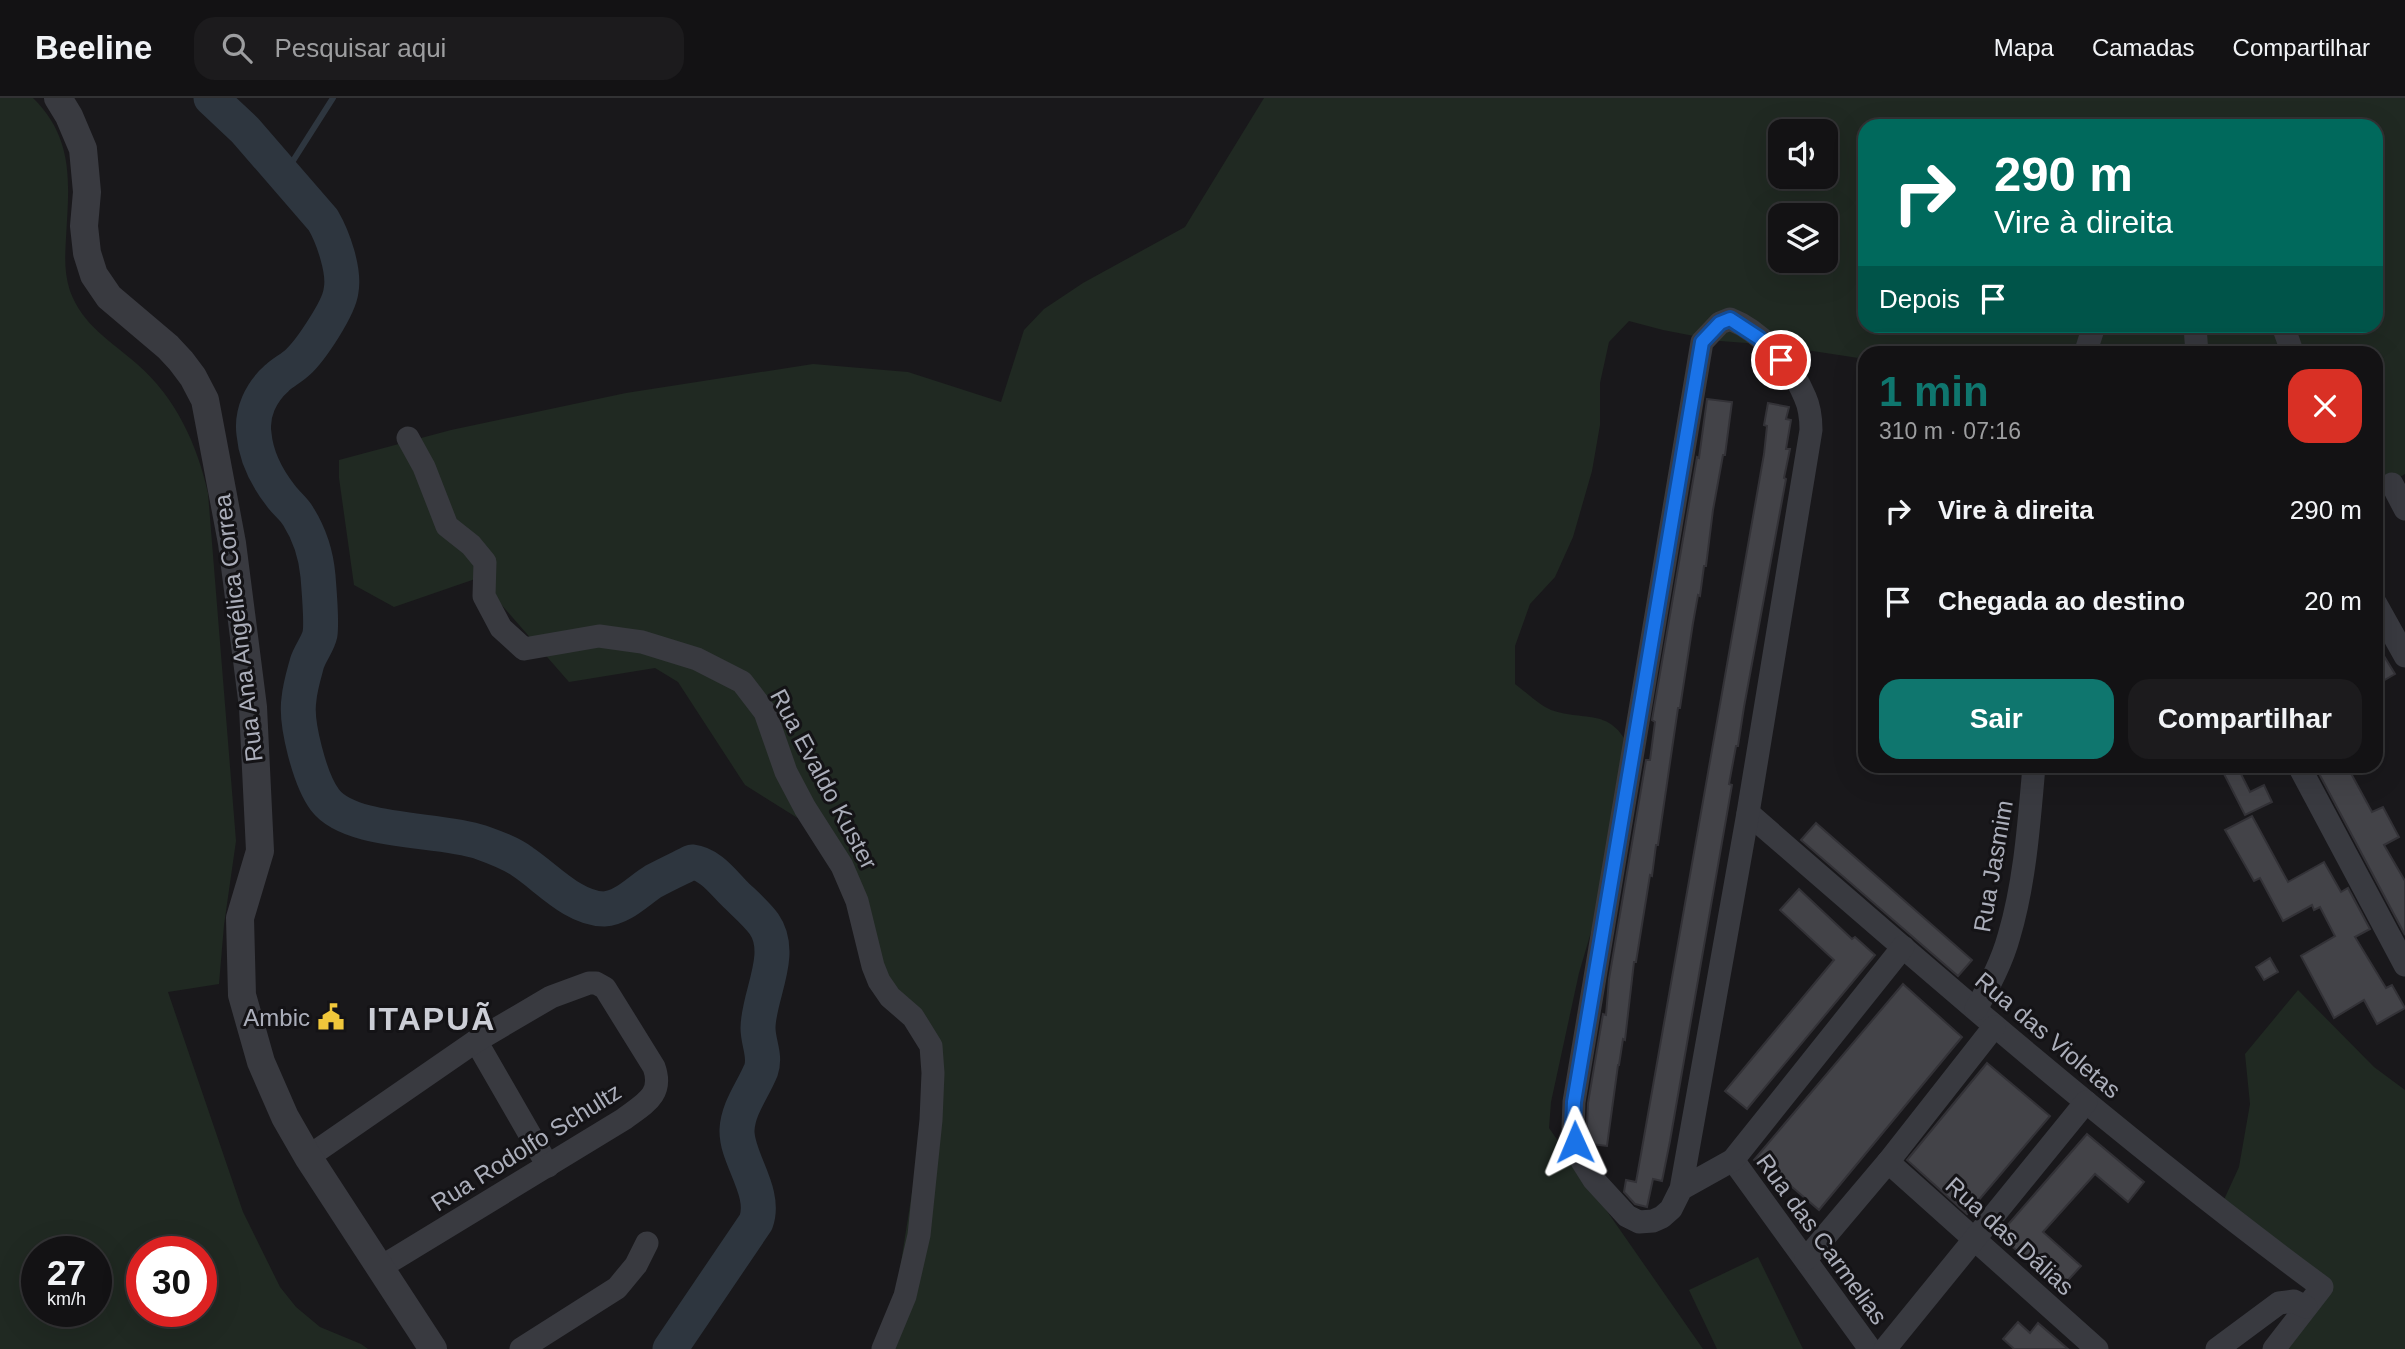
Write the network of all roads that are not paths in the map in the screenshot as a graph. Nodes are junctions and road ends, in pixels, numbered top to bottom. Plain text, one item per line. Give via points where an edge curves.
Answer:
1 (58, 98) edge
2 (408, 438) dead end
3 (2392, 484) dead end
4 (2405, 509) edge
5 (2383, 617) edge
6 (2405, 656) edge
7 (2033, 773) edge
8 (2303, 773) edge
9 (1748, 813) junction
10 (1903, 947) junction
11 (2405, 965) edge
12 (1976, 1009) junction
13 (1994, 1027) junction
14 (476, 1041) junction
15 (2086, 1102) junction
16 (309, 1157) junction
17 (1733, 1160) junction
18 (1888, 1162) junction
19 (548, 1166) junction
20 (1681, 1189) junction
21 (1976, 1238) junction
22 (647, 1243) dead end
23 (1806, 1259) junction
24 (381, 1267) junction
25 (2306, 1307) junction
26 (433, 1349) edge
27 (522, 1349) edge
28 (883, 1349) edge
29 (1870, 1349) edge
30 (1885, 1349) edge
31 (2097, 1349) edge
32 (2217, 1349) edge
33 (2274, 1349) edge

1 - 16 street, Rua Ana Angélica Correa via 83,149 87,253 94,275 109,297 181,361 205,400 232,542 253,707 260,851 240,918 242,995 261,1062
2 - 28 street, Rua Evaldo Kuster via 447,526 485,562 484,596 501,628 524,649 599,636 642,642 697,659 742,682 765,712 786,772 842,866 857,901 879,981 913,1017 931,1046 931,1119 919,1235 905,1296
3 - 4 street
5 - 6 street
7 - 12 street, Rua Jasmim via 2018,900 1996,974
8 - 11 street
9 - 10 street, Rua das Violetas
9 - 20 street
9 - 20 street via 1811,415 1797,381 1781,360 1730,319 1702,342 1574,1115 1575,1142 1582,1161 1627,1216 1639,1222 1662,1217
10 - 12 street, Rua das Violetas
10 - 17 street
12 - 13 street, Rua das Violetas
13 - 15 street, Rua das Violetas
13 - 18 street
14 - 16 street, Rua Rodolfo Schultz
14 - 19 street
14 - 19 street, Rua Rodolfo Schultz via 551,997 596,983 605,988 654,1067 658,1086 647,1102
15 - 21 street
15 - 25 street, Rua das Violetas via 2322,1287
16 - 24 street, Rua Ana Angélica Correa
17 - 20 street
17 - 23 street, Rua das Carmelias
18 - 21 street, Rua das Dálias
18 - 23 street
19 - 24 street, Rua Rodolfo Schultz
21 - 30 street
21 - 31 street, Rua das Dálias
22 - 27 street via 617,1288
23 - 29 street, Rua das Carmelias
24 - 26 street, Rua Ana Angélica Correa
25 - 32 street via 2294,1301 2279,1303
25 - 33 street

